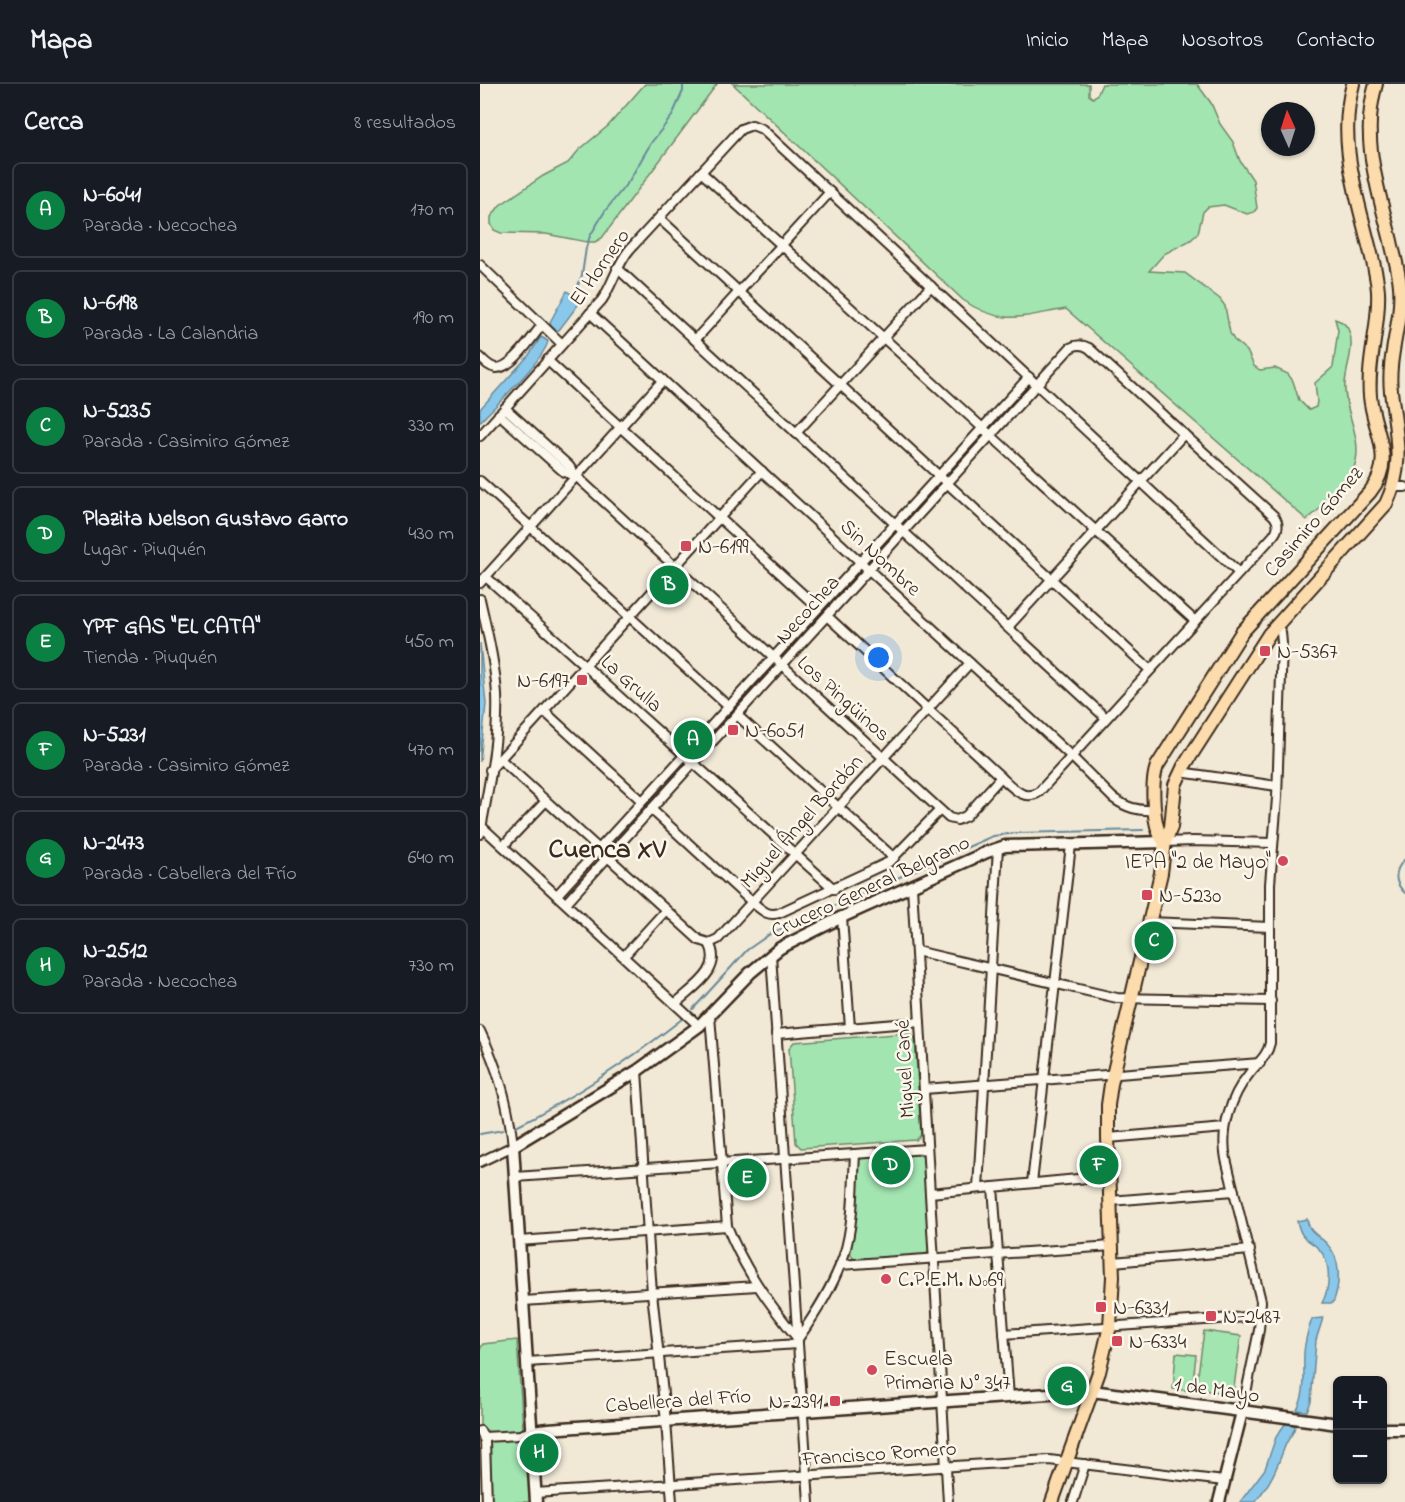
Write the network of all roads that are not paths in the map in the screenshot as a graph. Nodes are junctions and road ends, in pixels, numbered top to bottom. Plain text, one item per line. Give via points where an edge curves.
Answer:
1 (1353, 84) edge
2 (1376, 84) edge
3 (701, 172) junction
4 (830, 192) junction
5 (659, 218) junction
6 (782, 245) junction
7 (480, 265) edge
8 (617, 268) junction
9 (931, 286) junction
10 (739, 292) junction
11 (590, 313) junction
12 (542, 325) junction
13 (883, 338) junction
14 (695, 340) junction
15 (562, 344) junction
16 (480, 357) edge
17 (547, 360) junction
18 (1029, 377) junction
19 (663, 380) junction
20 (840, 385) junction
21 (1038, 385) junction
22 (502, 411) junction
23 (1395, 411) junction
24 (1373, 413) junction
25 (620, 427) junction
26 (983, 428) junction
27 (796, 433) junction
28 (1184, 434) junction
29 (480, 436) edge
30 (992, 436) junction
31 (762, 471) junction
32 (576, 476) junction
33 (939, 476) junction
34 (480, 481) edge
35 (1141, 481) junction
36 (948, 484) junction
37 (1401, 487) edge
38 (719, 518) junction
39 (895, 524) junction
40 (531, 526) junction
41 (1096, 531) junction
42 (904, 532) junction
43 (861, 562) junction
44 (675, 567) junction
45 (869, 570) junction
46 (1239, 573) junction
47 (1052, 579) junction
48 (483, 580) edge
49 (480, 599) edge
50 (818, 608) junction
51 (1258, 612) junction
52 (630, 616) junction
53 (827, 616) junction
54 (1195, 621) junction
55 (1276, 626) junction
56 (1008, 627) junction
57 (774, 658) junction
58 (970, 663) junction
59 (585, 666) junction
60 (782, 666) junction
61 (1150, 670) junction
62 (729, 707) junction
63 (928, 709) junction
64 (544, 711) junction
65 (737, 715) junction
66 (1106, 718) junction
67 (684, 755) junction
68 (1071, 756) junction
69 (883, 758) junction
70 (500, 759) junction
71 (693, 763) junction
72 (490, 770) junction
73 (1180, 772) junction
74 (1001, 777) junction
75 (1277, 786) junction
76 (483, 794) edge
77 (546, 801) junction
78 (642, 801) junction
79 (838, 807) junction
80 (651, 809) junction
81 (940, 810) junction
82 (1155, 810) junction
83 (481, 830) edge
84 (1165, 842) junction
85 (1273, 843) junction
86 (1071, 845) junction
87 (503, 846) junction
88 (998, 848) junction
89 (599, 849) junction
90 (795, 855) junction
91 (608, 857) junction
92 (894, 858) junction
93 (912, 886) junction
94 (834, 890) junction
95 (557, 895) junction
96 (752, 902) junction
97 (566, 903) junction
98 (666, 910) junction
99 (842, 916) junction
100 (1149, 922) junction
101 (1270, 927) junction
102 (709, 943) junction
103 (916, 951) junction
104 (771, 955) junction
105 (624, 956) junction
106 (990, 968) junction
107 (1055, 984) junction
108 (1131, 999) junction
109 (1271, 1000) junction
110 (675, 1004) junction
111 (710, 1016) junction
112 (920, 1022) junction
113 (699, 1026) junction
114 (850, 1028) junction
115 (480, 1031) edge
116 (776, 1034) junction
117 (1260, 1063) junction
118 (637, 1071) junction
119 (1113, 1074) junction
120 (1044, 1080) junction
121 (983, 1085) junction
122 (924, 1089) junction
123 (1225, 1128) junction
124 (1108, 1138) junction
125 (513, 1146) junction
126 (927, 1149) junction
127 (855, 1154) junction
128 (785, 1159) junction
129 (480, 1162) edge
130 (720, 1163) junction
131 (644, 1169) junction
132 (1109, 1176) junction
133 (515, 1178) junction
134 (1032, 1183) junction
135 (993, 1187) junction
136 (978, 1188) junction
137 (1234, 1191) junction
138 (930, 1193) junction
139 (1110, 1201) junction
140 (727, 1226) junction
141 (648, 1232) junction
142 (519, 1241) junction
143 (1112, 1246) junction
144 (1250, 1250) junction
145 (998, 1254) junction
146 (934, 1258) junction
147 (1113, 1262) junction
148 (840, 1264) junction
149 (757, 1286) junction
150 (652, 1293) junction
151 (523, 1301) junction
152 (1261, 1316) junction
153 (1110, 1326) junction
154 (1004, 1334) junction
155 (798, 1342) junction
156 (659, 1354) junction
157 (526, 1362) junction
158 (1092, 1391) junction
159 (1009, 1397) junction
160 (942, 1402) junction
161 (803, 1411) junction
162 (1242, 1412) junction
163 (666, 1421) junction
164 (1333, 1424) edge
165 (1387, 1429) edge
166 (1405, 1430) edge
167 (531, 1431) junction
168 (482, 1434) edge
169 (1067, 1461) junction
170 (1084, 1464) junction
171 (946, 1466) junction
172 (807, 1475) junction
173 (1224, 1481) junction
174 (671, 1484) junction
175 (536, 1498) edge
176 (487, 1502) edge
177 (672, 1502) edge
178 (809, 1502) edge
179 (948, 1502) edge
180 (1052, 1502) edge
181 (1073, 1502) edge
182 (1219, 1502) edge

1 - 24 main road, Casimiro Gómez via 1347,117 1347,153 1378,288 1370,384
2 - 23 main road, Casimiro Gómez via 1369,120 1370,154 1400,284 1390,379
3 - 4 street, El Hornero via 741,129 752,125 762,129
3 - 5 street, El Hornero
3 - 6 street
4 - 6 street
4 - 9 street
5 - 8 street, El Hornero
5 - 10 street
6 - 10 street
6 - 13 street
7 - 12 street
8 - 11 street, El Hornero via 608,292
8 - 14 street, Sin Nombre
9 - 13 street
9 - 18 street
10 - 14 street
10 - 20 street
11 - 15 street, El Hornero
11 - 19 street, Sin Nombre
12 - 15 street
12 - 16 street via 511,362 499,368
13 - 20 street
13 - 26 street
14 - 27 street, Sin Nombre
15 - 17 street, El Hornero
17 - 22 street, El Hornero
17 - 25 street
18 - 21 street
18 - 26 street, Necochea
19 - 25 street
19 - 31 street, Sin Nombre
20 - 27 street
20 - 33 street
21 - 28 street, Necochea via 1070,348 1080,344
21 - 30 street, Necochea
21 - 35 street
22 - 29 street, El Hornero
22 - 32 street, Los Pingüinos via 564,472
23 - 24 main road
23 - 37 main road, Casimiro Gómez via 1404,456
24 - 51 main road, Casimiro Gómez via 1383,455 1376,483
25 - 32 street
25 - 38 street
26 - 30 street
26 - 33 street, Necochea
27 - 39 street, Sin Nombre
28 - 35 street
28 - 46 street via 1274,516 1278,524 1276,532
30 - 36 street, Necochea
30 - 41 street
31 - 38 street
31 - 43 street, Sin Nombre
32 - 40 street
32 - 44 street, Los Pingüinos
33 - 36 street
33 - 39 street, Necochea
34 - 40 street
35 - 41 street
35 - 46 street
36 - 42 street, Necochea
36 - 47 street
37 - 55 main road, Casimiro Gómez
38 - 44 street
38 - 50 street
39 - 42 street, Sin Nombre
39 - 43 street, Necochea
40 - 48 street
40 - 52 street
41 - 47 street
41 - 54 street
42 - 45 street, Necochea
42 - 56 street, Sin Nombre
43 - 45 street, Sin Nombre
43 - 50 street, Necochea
44 - 52 street
44 - 57 street, Los Pingüinos
45 - 53 street, Necochea
45 - 58 street, Sin Nombre
46 - 54 street
47 - 56 street
47 - 61 street
48 - 59 street, La Grulla
49 - 72 street via 497,696
50 - 57 street, Necochea
51 - 55 main road
51 - 82 main road, Casimiro Gómez via 1157,766
52 - 59 street
52 - 62 street
53 - 60 street, Necochea
53 - 63 street
54 - 61 street
55 - 73 main road, Casimiro Gómez
55 - 75 street via 1282,643
56 - 66 street, Sin Nombre
57 - 60 street, Los Pingüinos
57 - 62 street, Necochea
58 - 63 street, Miguel Ángel Bordón
58 - 68 street, Sin Nombre
59 - 64 street
59 - 67 street, La Grulla
60 - 65 street, Necochea
60 - 69 street, Los Pingüinos
61 - 66 street
62 - 67 street, Necochea
63 - 69 street, Miguel Ángel Bordón
63 - 74 street
64 - 70 street
64 - 78 street
65 - 71 street, Necochea
65 - 79 street
66 - 68 street
67 - 71 street, La Grulla
67 - 78 street, Necochea
68 - 74 street via 1039,792 1028,796
68 - 82 street, Sin Nombre via 1121,804 1139,811
69 - 79 street, Miguel Ángel Bordón
69 - 81 street, Los Pingüinos
70 - 72 street
70 - 77 street
71 - 80 street, Necochea
71 - 90 street, La Grulla
72 - 76 street
73 - 75 street
73 - 84 main road, Casimiro Gómez
74 - 81 street, Los Pingüinos via 966,816 957,820
75 - 85 street
76 - 83 street
77 - 87 street
77 - 89 street
78 - 89 street, Necochea
79 - 90 street, Miguel Ángel Bordón
79 - 92 street
80 - 91 street, Necochea
80 - 96 street
81 - 92 street
82 - 84 main road, Casimiro Gómez via 1156,830
83 - 87 street
84 - 85 street, Crucero General Belgrano
84 - 86 street, Crucero General Belgrano
84 - 100 main road, Casimiro Gómez
85 - 101 street
86 - 88 street, Crucero General Belgrano
86 - 107 street
87 - 95 street
88 - 93 street, Crucero General Belgrano
88 - 106 street
89 - 91 street
89 - 95 street, Necochea
90 - 94 street, La Grulla
90 - 96 street, Miguel Ángel Bordón
91 - 97 street, Necochea
91 - 98 street
92 - 94 street
93 - 99 street, Crucero General Belgrano
93 - 103 street, Miguel Cané
94 - 96 street via 779,914 764,912
95 - 97 street
96 - 102 street, Miguel Ángel Bordón via 718,939
97 - 105 street
98 - 102 street via 699,940
98 - 105 street
99 - 104 street, Crucero General Belgrano
99 - 114 street
100 - 101 street
100 - 108 main road, Casimiro Gómez
101 - 109 street
102 - 110 street via 714,956 711,969
103 - 106 street
103 - 112 street, Miguel Cané
104 - 111 street, Crucero General Belgrano
104 - 116 street
105 - 110 street
106 - 107 street
106 - 121 street
107 - 108 street
107 - 120 street
108 - 109 street
108 - 119 main road, Casimiro Gómez
109 - 117 street via 1270,1043
110 - 113 street
111 - 113 street, Crucero General Belgrano
111 - 130 street
112 - 114 street
112 - 122 street, Miguel Cané
113 - 118 street, Crucero General Belgrano
114 - 116 street
115 - 125 street via 504,1090
116 - 128 street
117 - 119 street
117 - 123 street via 1239,1088
118 - 125 street, Crucero General Belgrano
118 - 131 street
119 - 120 street
119 - 124 main road, Casimiro Gómez
120 - 121 street
120 - 134 street
121 - 122 street
121 - 136 street
122 - 126 street, Miguel Cané
123 - 124 street
123 - 137 street via 1224,1151
124 - 132 main road, Casimiro Gómez
125 - 129 street, Crucero General Belgrano
125 - 133 street
126 - 127 street
126 - 138 street, Miguel Cané
127 - 128 street
127 - 148 street via 849,1234
128 - 130 street
128 - 155 street
130 - 131 street
130 - 140 street
131 - 133 street
131 - 141 street
132 - 134 street
132 - 139 main road, Casimiro Gómez
133 - 142 street
134 - 135 street
135 - 136 street
135 - 145 street
136 - 138 street
137 - 139 street
137 - 144 street
138 - 146 street, Miguel Cané
139 - 143 main road, Casimiro Gómez
140 - 141 street
140 - 149 street
141 - 142 street
141 - 150 street
142 - 151 street
143 - 145 street
143 - 147 main road, Casimiro Gómez
144 - 147 street
144 - 152 street
145 - 146 street
145 - 154 street
146 - 148 street
146 - 160 street, Miguel Cané
147 - 153 main road, Casimiro Gómez
148 - 155 street
149 - 150 street
149 - 155 street
150 - 151 street
150 - 156 street
151 - 157 street
152 - 153 street
152 - 162 street
153 - 154 street
153 - 158 main road, Casimiro Gómez
154 - 159 street
155 - 156 street
155 - 161 street
156 - 157 street
156 - 163 street
157 - 167 street
158 - 159 street, Cabellera del Frío
158 - 162 street, 1 de Mayo
158 - 169 main road, Casimiro Gómez
159 - 160 street, Cabellera del Frío
160 - 161 street, Cabellera del Frío
160 - 171 street, Miguel Cané
161 - 163 street, Cabellera del Frío
161 - 172 street
162 - 164 street, 1 de Mayo
162 - 173 street
163 - 167 street, Cabellera del Frío
163 - 174 street
165 - 166 street
167 - 168 street, Cabellera del Frío via 520,1435
167 - 175 street
168 - 176 street
169 - 170 street, Francisco Romero
169 - 171 street, Francisco Romero
169 - 180 main road, Casimiro Gómez
170 - 173 street, Francisco Romero
170 - 181 street
171 - 172 street, Francisco Romero
171 - 179 street, Miguel Cané
172 - 174 street, Francisco Romero
172 - 178 street
173 - 182 street
174 - 175 street, Francisco Romero
174 - 177 street

